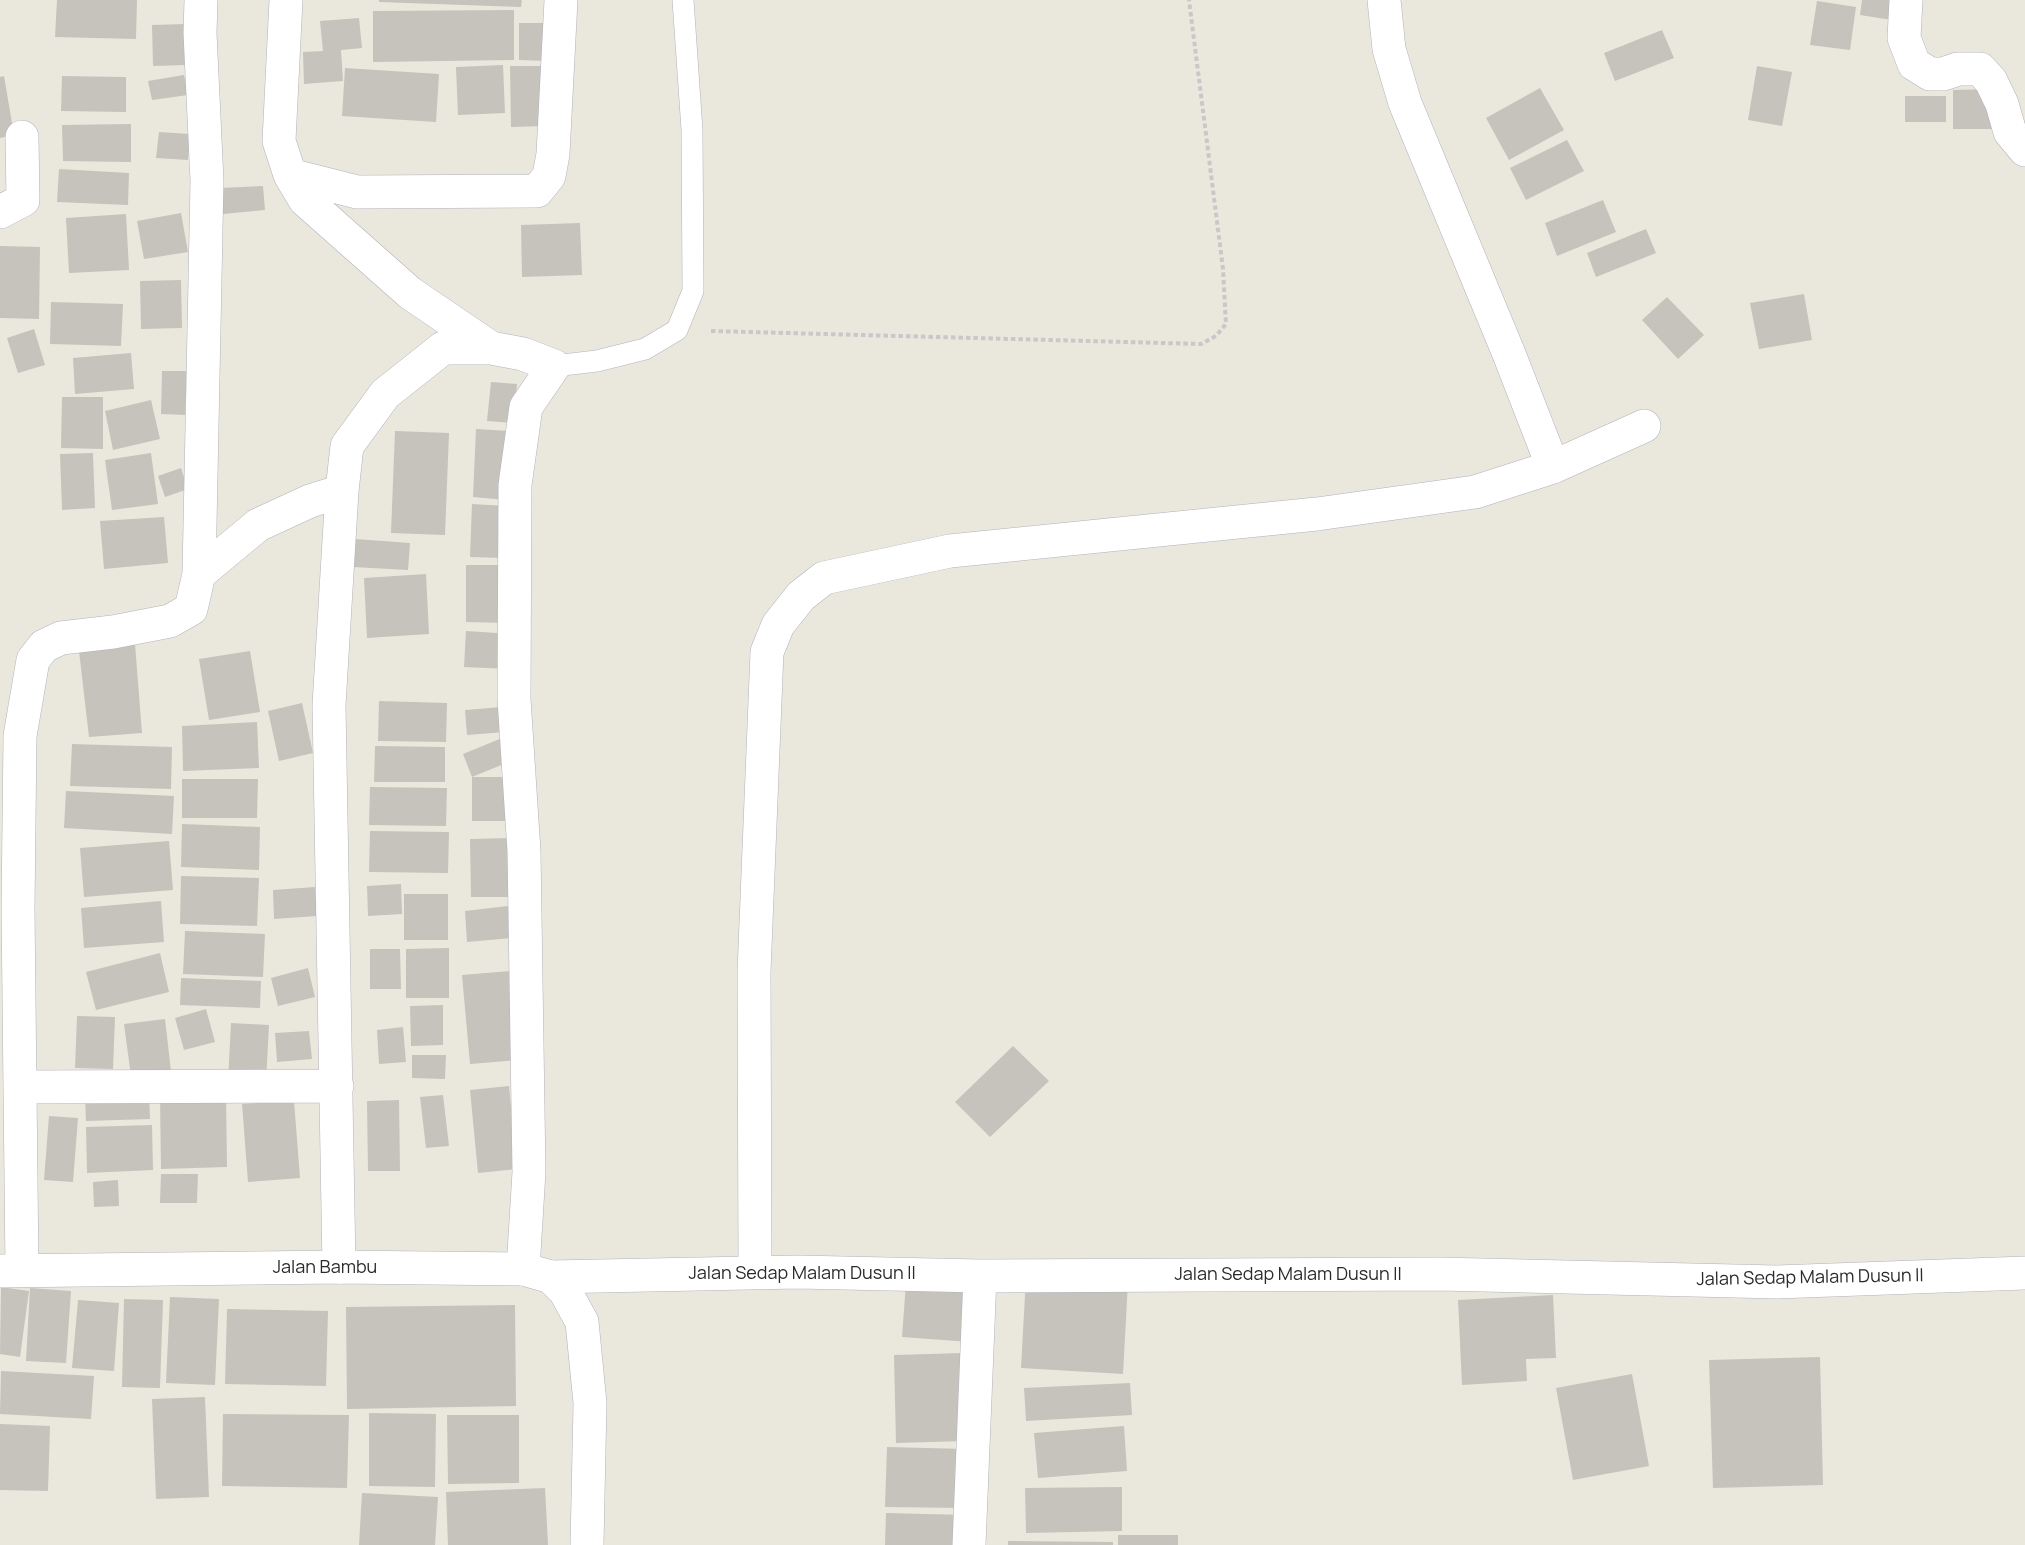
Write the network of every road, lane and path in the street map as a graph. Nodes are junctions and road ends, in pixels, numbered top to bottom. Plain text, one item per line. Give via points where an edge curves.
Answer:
1 (201, 0) edge
2 (286, 0) edge
3 (561, 0) edge
4 (682, 0) edge
5 (1189, 0) edge
6 (1384, 0) edge
7 (1906, 0) edge
8 (22, 137) dead end
9 (2025, 150) edge
10 (290, 175) junction
11 (0, 212) edge
12 (677, 330) junction
13 (491, 348) junction
14 (554, 366) junction
15 (1644, 426) dead end
16 (1553, 466) junction
17 (342, 491) junction
18 (199, 574) junction
19 (337, 1086) junction
20 (21, 1087) junction
21 (339, 1267) junction
22 (11, 1270) edge
23 (755, 1272) junction
24 (537, 1273) junction
25 (2025, 1273) edge
26 (980, 1276) junction
27 (587, 1545) edge
28 (969, 1545) edge

1 - 18 street via 207,181
2 - 10 street via 279,141
3 - 10 street via 554,154 549,176 537,191 357,192
4 - 12 lane via 692,130 693,291
5 - 12 path via 1224,269 1226,324 1216,336 1201,344
6 - 16 street via 1389,49 1405,103
7 - 9 street via 1904,38 1914,64 1930,74 1980,69 2002,104 2010,132
8 - 11 street via 23,200
10 - 13 street via 305,200 410,293
12 - 14 lane via 645,349
13 - 14 street via 524,354
13 - 17 street via 443,348 385,394 347,446
14 - 24 street via 526,407 515,485 514,699 524,851 529,1172
15 - 16 street
16 - 23 street via 1475,492 1317,514 950,551 824,578 801,596 777,625 767,652 754,972
17 - 18 street via 258,525
17 - 19 street via 329,705
18 - 20 street via 191,609 170,621 61,638 44,646 33,660 20,736
19 - 20 street
19 - 21 street
20 - 22 street
21 - 22 street, Jalan Bambu
21 - 24 street, Jalan Bambu
23 - 24 street, Jalan Sedap Malam Dusun II
23 - 26 street, Jalan Sedap Malam Dusun II
24 - 27 street via 565,1292 582,1322 590,1403
25 - 26 street, Jalan Sedap Malam Dusun II via 1777,1282 1440,1274
26 - 28 street

